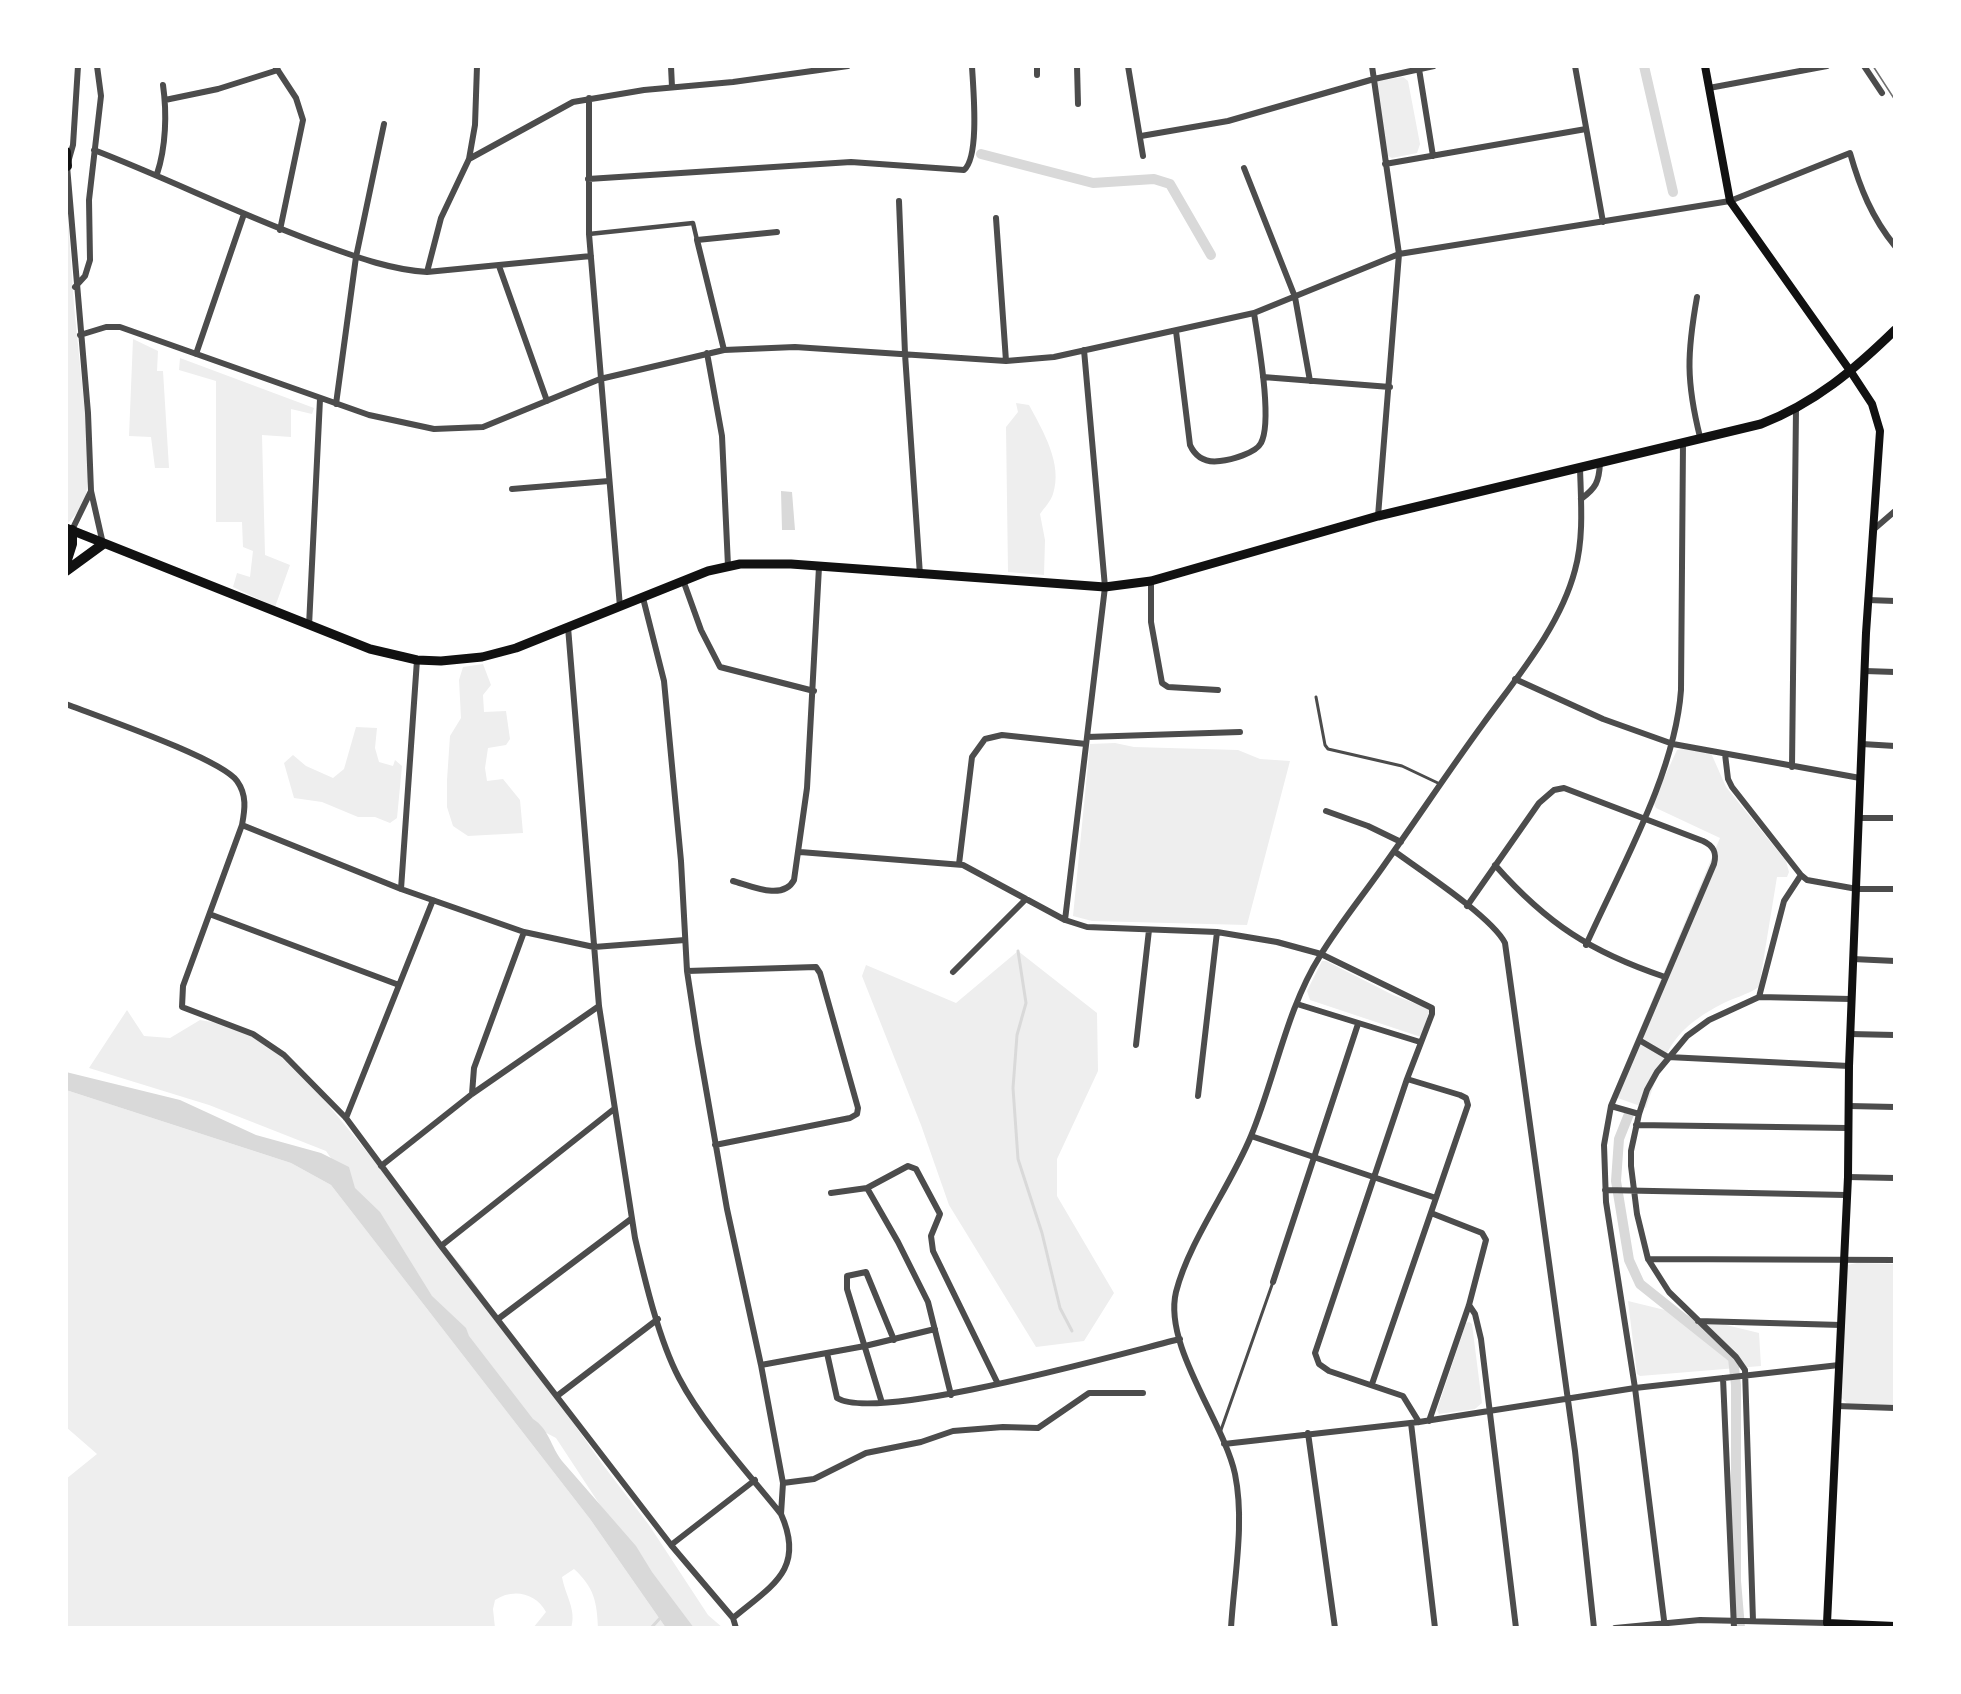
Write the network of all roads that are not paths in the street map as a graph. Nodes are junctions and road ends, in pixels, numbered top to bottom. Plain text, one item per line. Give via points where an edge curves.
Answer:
1 (78, 66) edge
2 (97, 66) edge
3 (477, 66) edge
4 (670, 66) edge
5 (847, 66) edge
6 (972, 66) edge
7 (1037, 66) edge
8 (1077, 66) edge
9 (1128, 66) edge
10 (1372, 66) edge
11 (1434, 66) edge
12 (1575, 66) edge
13 (1705, 66) edge
14 (1827, 66) edge
15 (1864, 66) edge
16 (277, 68) edge
17 (1419, 69) junction
18 (1037, 75) dead end
19 (1374, 79) junction
20 (163, 85) dead end
21 (672, 87) junction
22 (1709, 88) junction
23 (1882, 93) dead end
24 (589, 98) junction
25 (165, 100) junction
26 (1078, 104) dead end
27 (384, 124) dead end
28 (1586, 129) junction
29 (1141, 136) junction
30 (94, 150) junction
31 (66, 152) edge
32 (1143, 156) dead end
33 (1433, 156) junction
34 (469, 159) junction
35 (1385, 164) junction
36 (67, 166) edge
37 (1244, 168) dead end
38 (158, 174) junction
39 (588, 179) junction
40 (899, 201) dead end
41 (1730, 201) junction
42 (244, 214) junction
43 (996, 218) dead end
44 (1603, 222) junction
45 (280, 230) junction
46 (777, 232) dead end
47 (589, 234) junction
48 (697, 240) junction
49 (1895, 246) edge
50 (1399, 254) junction
51 (591, 256) junction
52 (356, 257) junction
53 (499, 266) junction
54 (427, 272) junction
55 (75, 287) junction
56 (1295, 297) junction
57 (1697, 297) dead end
58 (1254, 313) junction
59 (1895, 330) edge
60 (1176, 331) junction
61 (80, 335) junction
62 (724, 350) junction
63 (1084, 350) junction
64 (708, 353) junction
65 (196, 354) junction
66 (904, 354) junction
67 (1006, 361) junction
68 (1851, 372) junction
69 (1263, 377) junction
70 (600, 379) junction
71 (1310, 381) junction
72 (1390, 387) junction
73 (320, 399) junction
74 (547, 401) junction
75 (336, 404) junction
76 (1796, 409) junction
77 (1700, 437) junction
78 (1683, 442) junction
79 (1600, 463) junction
80 (1581, 468) junction
81 (609, 481) junction
82 (512, 489) dead end
83 (91, 491) junction
84 (1581, 499) junction
85 (1895, 511) edge
86 (1378, 516) junction
87 (69, 529) edge
88 (1874, 530) junction
89 (103, 544) junction
90 (66, 563) edge
91 (729, 566) junction
92 (819, 567) junction
93 (66, 571) edge
94 (920, 575) junction
95 (683, 580) junction
96 (1151, 581) junction
97 (1105, 587) junction
98 (643, 598) junction
99 (1868, 600) junction
100 (1895, 601) edge
101 (620, 607) junction
102 (309, 626) junction
103 (568, 627) junction
104 (417, 660) junction
105 (1865, 671) junction
106 (1895, 672) edge
107 (1515, 679) junction
108 (1218, 690) dead end
109 (814, 692) junction
110 (1316, 697) dead end
111 (66, 704) edge
112 (1240, 732) dead end
113 (1086, 741) junction
114 (1673, 744) junction
115 (1862, 744) junction
116 (1895, 746) edge
117 (1725, 754) junction
118 (1792, 767) junction
119 (1860, 778) junction
120 (1440, 784) junction
121 (1326, 811) dead end
122 (1643, 817) junction
123 (1859, 818) junction
124 (1895, 818) edge
125 (242, 825) junction
126 (1401, 842) junction
127 (1394, 851) junction
128 (800, 852) junction
129 (959, 864) junction
130 (1495, 865) junction
131 (1801, 875) junction
132 (733, 881) dead end
133 (401, 889) junction
134 (1857, 889) junction
135 (1895, 890) edge
136 (1026, 899) junction
137 (433, 900) junction
138 (1467, 906) junction
139 (212, 915) junction
140 (1065, 920) junction
141 (1149, 930) junction
142 (524, 932) junction
143 (1217, 932) junction
144 (685, 940) junction
145 (1586, 945) junction
146 (594, 947) junction
147 (1321, 954) junction
148 (1853, 959) junction
149 (1895, 961) edge
150 (687, 970) junction
151 (953, 972) dead end
152 (1665, 977) junction
153 (399, 985) junction
154 (1759, 997) junction
155 (1851, 999) junction
156 (1297, 1004) junction
157 (599, 1006) junction
158 (1358, 1024) junction
159 (1850, 1034) junction
160 (1895, 1035) edge
161 (1639, 1040) junction
162 (1420, 1042) junction
163 (1136, 1045) dead end
164 (1668, 1057) junction
165 (1849, 1066) junction
166 (1407, 1080) junction
167 (472, 1094) junction
168 (1197, 1096) dead end
169 (1611, 1106) junction
170 (1849, 1106) junction
171 (1895, 1107) edge
172 (614, 1109) junction
173 (1639, 1114) junction
174 (346, 1118) junction
175 (1636, 1125) junction
176 (1848, 1128) junction
177 (1251, 1136) junction
178 (715, 1145) junction
179 (1313, 1156) junction
180 (381, 1166) junction
181 (1848, 1177) junction
182 (1376, 1178) junction
183 (1895, 1178) edge
184 (867, 1188) junction
185 (1632, 1189) junction
186 (1607, 1190) junction
187 (831, 1193) dead end
188 (1846, 1195) junction
189 (1436, 1198) junction
190 (1431, 1213) junction
191 (631, 1219) junction
192 (441, 1246) junction
193 (1648, 1259) junction
194 (1844, 1259) junction
195 (1895, 1260) edge
196 (1273, 1282) joint
197 (1469, 1305) junction
198 (658, 1318) junction
199 (498, 1319) junction
200 (1697, 1321) junction
201 (1841, 1324) junction
202 (935, 1329) junction
203 (894, 1340) junction
204 (1180, 1340) junction
205 (865, 1346) junction
206 (827, 1353) junction
207 (761, 1365) junction
208 (1839, 1365) junction
209 (1744, 1376) junction
210 (1725, 1378) junction
211 (997, 1382) junction
212 (1372, 1384) junction
213 (1635, 1388) junction
214 (1143, 1393) dead end
215 (951, 1395) junction
216 (557, 1396) junction
217 (1566, 1398) junction
218 (882, 1403) junction
219 (1837, 1406) junction
220 (1895, 1408) edge
221 (1490, 1410) junction
222 (1429, 1421) junction
223 (1419, 1422) junction
224 (1411, 1423) junction
225 (1308, 1433) junction
226 (1219, 1434) junction
227 (1224, 1444) junction
228 (755, 1480) junction
229 (783, 1483) junction
230 (781, 1514) junction
231 (671, 1545) junction
232 (733, 1618) junction
233 (1733, 1620) junction
234 (1751, 1621) junction
235 (1664, 1625) edge
236 (1827, 1626) edge
237 (1895, 1626) edge
238 (736, 1628) edge
239 (1231, 1628) edge
240 (1335, 1628) edge
241 (1435, 1628) edge
242 (1516, 1628) edge
243 (1594, 1628) edge
244 (1615, 1628) edge
245 (1734, 1628) edge

1 - 36 street via 73,145
2 - 30 street via 101,96
3 - 34 street via 475,125
4 - 21 street
5 - 21 street
6 - 39 street via 973,140 968,166 961,170 851,162
7 - 18 street
8 - 26 street
9 - 29 street
10 - 19 street
11 - 17 street
12 - 28 street
13 - 22 main road
14 - 22 street
15 - 23 street
16 - 25 street via 218,89
16 - 45 street via 296,98 303,120
17 - 19 street
17 - 33 street
19 - 29 street via 1227,121
19 - 35 street
20 - 25 street
21 - 24 street
22 - 41 main road
24 - 34 street via 573,102
24 - 39 street
25 - 38 street
27 - 52 street
28 - 33 street
28 - 44 street
29 - 32 street
30 - 38 street
30 - 55 street via 89,200 90,260 85,276
31 - 36 highway
33 - 35 street
34 - 54 street via 441,218
35 - 50 street
36 - 55 street
37 - 56 street
38 - 42 street
39 - 47 street
40 - 66 street
41 - 44 street
41 - 49 street via 1850,153 1874,218
41 - 68 main road
42 - 45 street
42 - 65 street
43 - 67 street
44 - 50 street
45 - 52 street
46 - 48 street
47 - 48 street via 693,223
47 - 51 street
48 - 62 street
50 - 56 street
50 - 72 street
51 - 53 street
51 - 70 street
52 - 54 street via 412,272
52 - 75 street
53 - 54 street
53 - 74 street
55 - 61 street
56 - 58 street
56 - 71 street
57 - 77 street via 1687,357
58 - 60 street
58 - 69 street
59 - 68 main road
60 - 63 street
60 - 69 street via 1190,445 1204,461 1223,461 1260,445 1265,431
61 - 65 street via 116,326
61 - 83 street
62 - 64 street
62 - 66 street via 795,346
63 - 67 street
63 - 97 street
64 - 70 street
64 - 91 street via 722,436
65 - 73 street
66 - 67 street
66 - 94 street
68 - 76 main road
68 - 88 main road via 1878,420
69 - 71 street
70 - 74 street
70 - 81 street
71 - 72 street
72 - 86 street
73 - 75 street
73 - 102 street
74 - 75 street via 498,423 459,429 410,426
76 - 77 main road via 1761,424
76 - 118 street
77 - 78 main road
78 - 79 main road
78 - 114 street via 1681,690
79 - 80 main road
79 - 84 street via 1596,487
80 - 84 street
80 - 86 main road
81 - 82 street
81 - 101 street
83 - 87 street
83 - 89 street
84 - 107 street via 1579,555 1571,585 1553,623
85 - 88 street
86 - 96 main road
87 - 89 main road
87 - 90 highway via 72,544
88 - 99 main road
89 - 93 highway
89 - 102 main road
91 - 92 main road via 771,563
91 - 95 main road
92 - 94 main road
92 - 109 street
94 - 97 main road
95 - 98 main road
95 - 109 street via 701,630 720,667
96 - 97 main road
96 - 108 street via 1151,622 1162,683 1168,687
97 - 113 street
98 - 101 main road
98 - 144 street via 664,681
99 - 100 street
99 - 105 main road
101 - 103 main road
102 - 104 main road via 395,657
103 - 104 main road via 501,653 462,660
103 - 146 street
104 - 133 street
105 - 106 street
105 - 115 main road
107 - 114 street via 1603,719
107 - 120 street
109 - 128 street
110 - 120 lane via 1328,749 1402,766
111 - 125 street via 216,764 240,786 245,802
112 - 113 street
113 - 129 street via 1002,735 985,739 972,758
113 - 140 street
114 - 117 street
114 - 122 street
115 - 116 street
115 - 119 main road
117 - 118 street
117 - 131 street via 1732,787
118 - 119 street
119 - 123 main road
120 - 126 street
121 - 126 street
122 - 130 street via 1564,788 1554,790 1539,803
122 - 145 street
122 - 152 street via 1709,844 1715,852 1714,864
123 - 124 street
123 - 134 main road
125 - 133 street
125 - 139 street
126 - 127 street
127 - 138 street
127 - 147 street
128 - 129 street
128 - 132 street via 794,880 787,889 773,891
129 - 136 street
130 - 138 street
130 - 145 street via 1543,913
131 - 134 street via 1815,882
131 - 154 street via 1784,901
133 - 137 street
134 - 135 street
134 - 148 main road
136 - 140 street
136 - 151 street
137 - 142 street
137 - 153 street
138 - 217 street via 1499,932 1508,957
139 - 153 street
139 - 174 street via 183,987 182,1007 253,1034 284,1055
140 - 141 street via 1108,929
141 - 143 street
141 - 163 street
142 - 146 street
142 - 167 street via 474,1068
143 - 147 street
143 - 168 street
144 - 146 street
144 - 150 street
145 - 152 street
146 - 157 street
147 - 156 street
147 - 162 street via 1432,1008
148 - 149 street
148 - 155 main road
150 - 178 street
150 - 178 street via 816,967 858,1111 853,1118
152 - 161 street
153 - 174 street
154 - 155 street
154 - 164 street via 1695,1029
155 - 159 main road
156 - 158 street
156 - 177 street
157 - 167 street
157 - 172 street
158 - 162 street
158 - 179 street
159 - 160 street
159 - 165 main road
161 - 164 street
161 - 169 street
162 - 166 street
164 - 165 street
164 - 173 street via 1647,1090
165 - 170 main road
166 - 182 street
166 - 189 street via 1467,1100 1467,1110
167 - 180 street
169 - 173 street
169 - 186 street via 1604,1145
170 - 171 street
170 - 176 main road
172 - 191 street
172 - 192 street
173 - 175 street
174 - 180 street
175 - 176 street
175 - 185 street via 1631,1151
176 - 181 main road
177 - 179 street
177 - 204 street via 1183,1271 1174,1310
178 - 207 street
179 - 182 street
179 - 196 street
180 - 192 street
181 - 183 street
181 - 188 main road
182 - 189 street
182 - 212 street via 1315,1347 1316,1357 1329,1371
184 - 187 street
184 - 202 street via 916,1276
184 - 211 street via 906,1167 916,1169 940,1214 930,1245
185 - 186 street
185 - 188 street
185 - 193 street
186 - 213 street
188 - 194 main road
189 - 190 street
190 - 197 street via 1482,1233 1486,1240
190 - 212 street
191 - 198 street
191 - 199 street
192 - 199 street
193 - 194 street
193 - 200 street via 1669,1292
194 - 195 street
194 - 201 main road
196 - 226 lane
197 - 221 street via 1481,1339
197 - 222 street
198 - 216 street
198 - 228 street via 678,1377
199 - 216 street
200 - 201 street
200 - 209 street via 1736,1357
201 - 208 main road
202 - 203 street
202 - 215 street
203 - 205 street
203 - 205 street via 869,1278 862,1271 847,1276 846,1281
204 - 211 street
204 - 226 street
205 - 206 street
205 - 218 street
206 - 207 street
206 - 218 street via 837,1398
207 - 229 street
208 - 209 street
208 - 219 main road
209 - 210 street
209 - 234 street
210 - 213 street
210 - 233 street
211 - 215 street
212 - 223 street via 1403,1396
213 - 217 street
213 - 235 street
214 - 229 street via 1089,1393 1038,1428 952,1431 866,1453 814,1479
215 - 218 street
216 - 231 street
217 - 221 street
217 - 243 street
219 - 220 street
219 - 236 main road
221 - 222 street
221 - 242 street
222 - 223 street
223 - 224 street
224 - 225 street
224 - 241 street
225 - 227 street
225 - 240 street
226 - 227 street
227 - 239 street via 1232,1461 1238,1497
228 - 230 street
228 - 231 street
229 - 230 street
230 - 232 street via 789,1536 787,1569
231 - 232 street
232 - 238 street
233 - 234 street
233 - 235 street
233 - 245 street
234 - 236 street
235 - 244 street
236 - 237 main road

